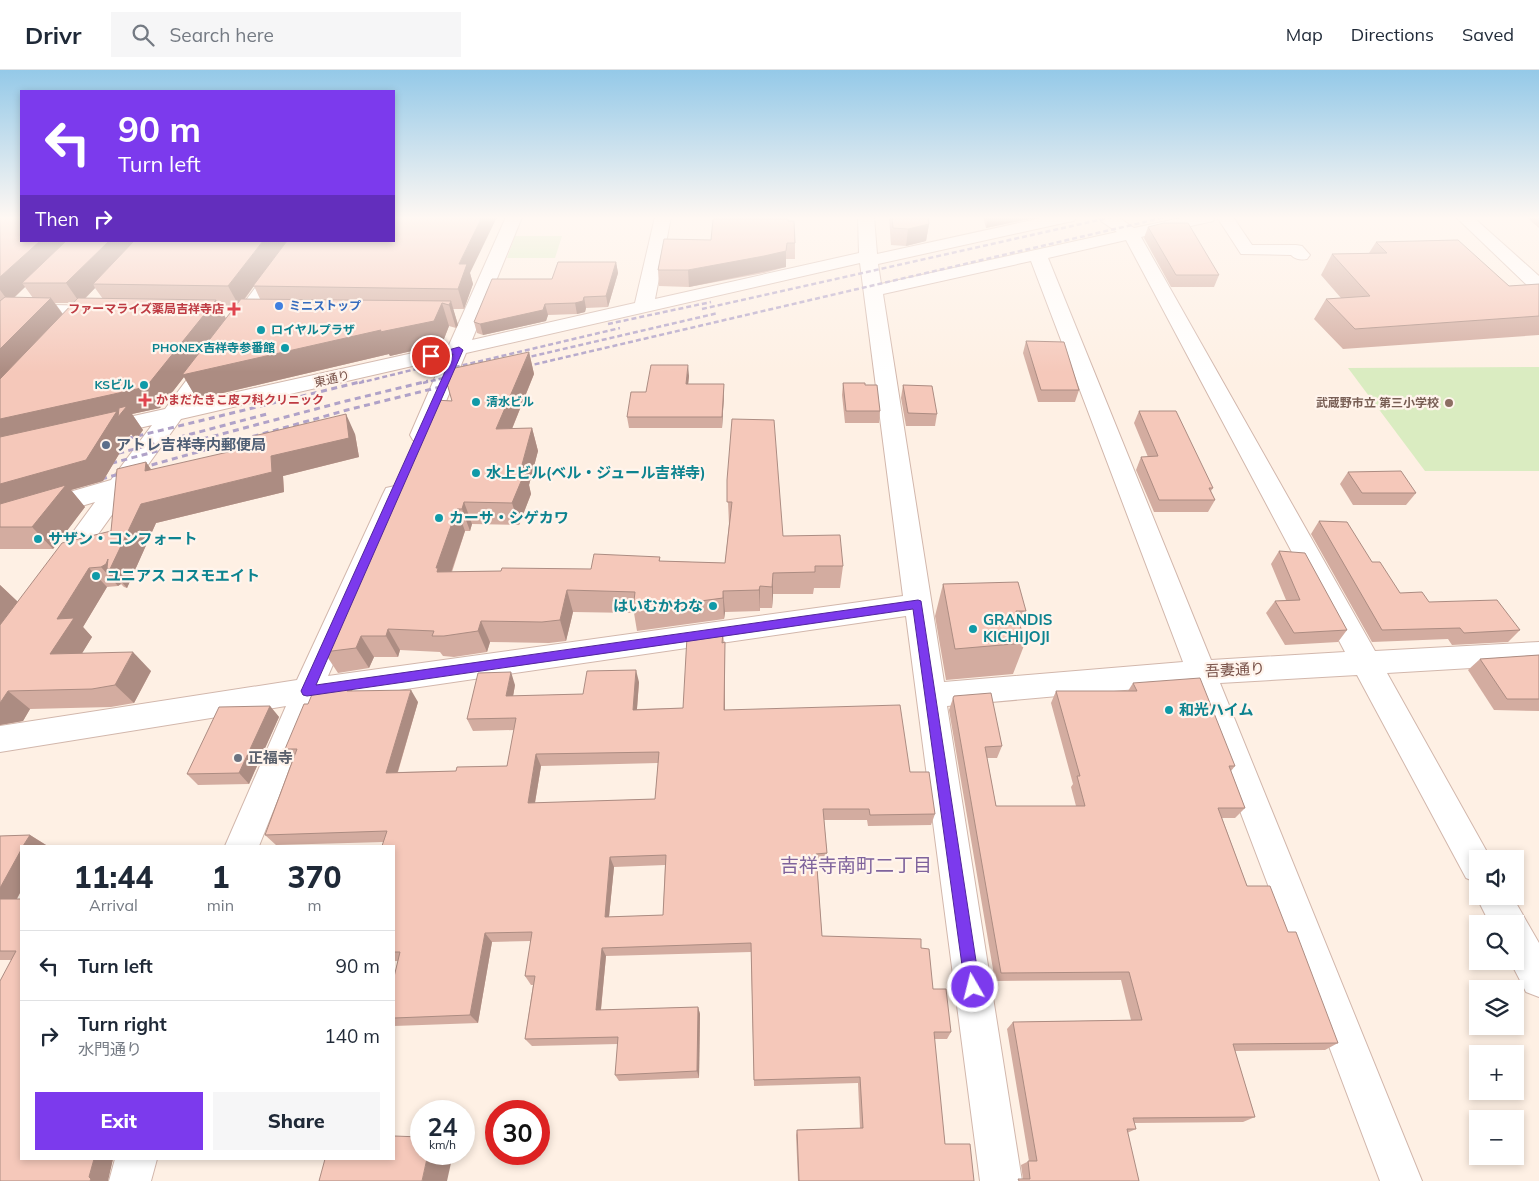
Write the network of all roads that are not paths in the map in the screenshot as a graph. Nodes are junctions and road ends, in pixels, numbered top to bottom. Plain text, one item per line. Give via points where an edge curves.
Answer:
1 (279, 269) edge
2 (488, 269) edge
3 (652, 269) edge
4 (823, 269) edge
5 (869, 269) edge
6 (979, 269) edge
7 (1043, 269) edge
8 (1150, 269) edge
9 (1520, 269) edge
10 (1539, 286) edge
11 (35, 292) edge
12 (873, 292) junction
13 (94, 305) junction
14 (644, 308) junction
15 (7, 311) edge
16 (117, 312) edge
17 (226, 314) dead end
18 (246, 314) junction
19 (266, 314) edge
20 (0, 325) edge
21 (67, 332) edge
22 (459, 350) junction
23 (172, 414) junction
24 (78, 436) edge
25 (120, 486) junction
26 (0, 521) edge
27 (43, 590) edge
28 (918, 604) junction
29 (1539, 653) edge
30 (1365, 663) junction
31 (1200, 672) junction
32 (307, 691) junction
33 (931, 695) junction
34 (0, 739) edge
35 (242, 845) edge
36 (1469, 851) edge
37 (1524, 952) edge
38 (1539, 979) edge
39 (136, 1160) edge
40 (130, 1181) edge
41 (1001, 1181) edge
42 (1401, 1181) edge

1 - 18 street
2 - 22 street via 463,317
3 - 14 street
4 - 14 street, 東通り
5 - 12 street
6 - 12 street
7 - 31 street
8 - 30 street
9 - 10 street
11 - 15 street
12 - 28 street
13 - 15 street
13 - 16 street
13 - 21 street
14 - 22 street, 東通り
15 - 20 street
17 - 18 street
18 - 19 street
18 - 23 street
22 - 23 street, 東通り
22 - 32 street
23 - 24 street, 東通り
23 - 25 street
25 - 26 street
25 - 27 street
28 - 32 street
28 - 33 street
29 - 30 street, 吾妻通り
30 - 31 street, 吾妻通り
30 - 36 street
31 - 33 street, 吾妻通り
31 - 42 street
32 - 34 street
32 - 35 street
33 - 41 street
37 - 38 street
39 - 40 street

